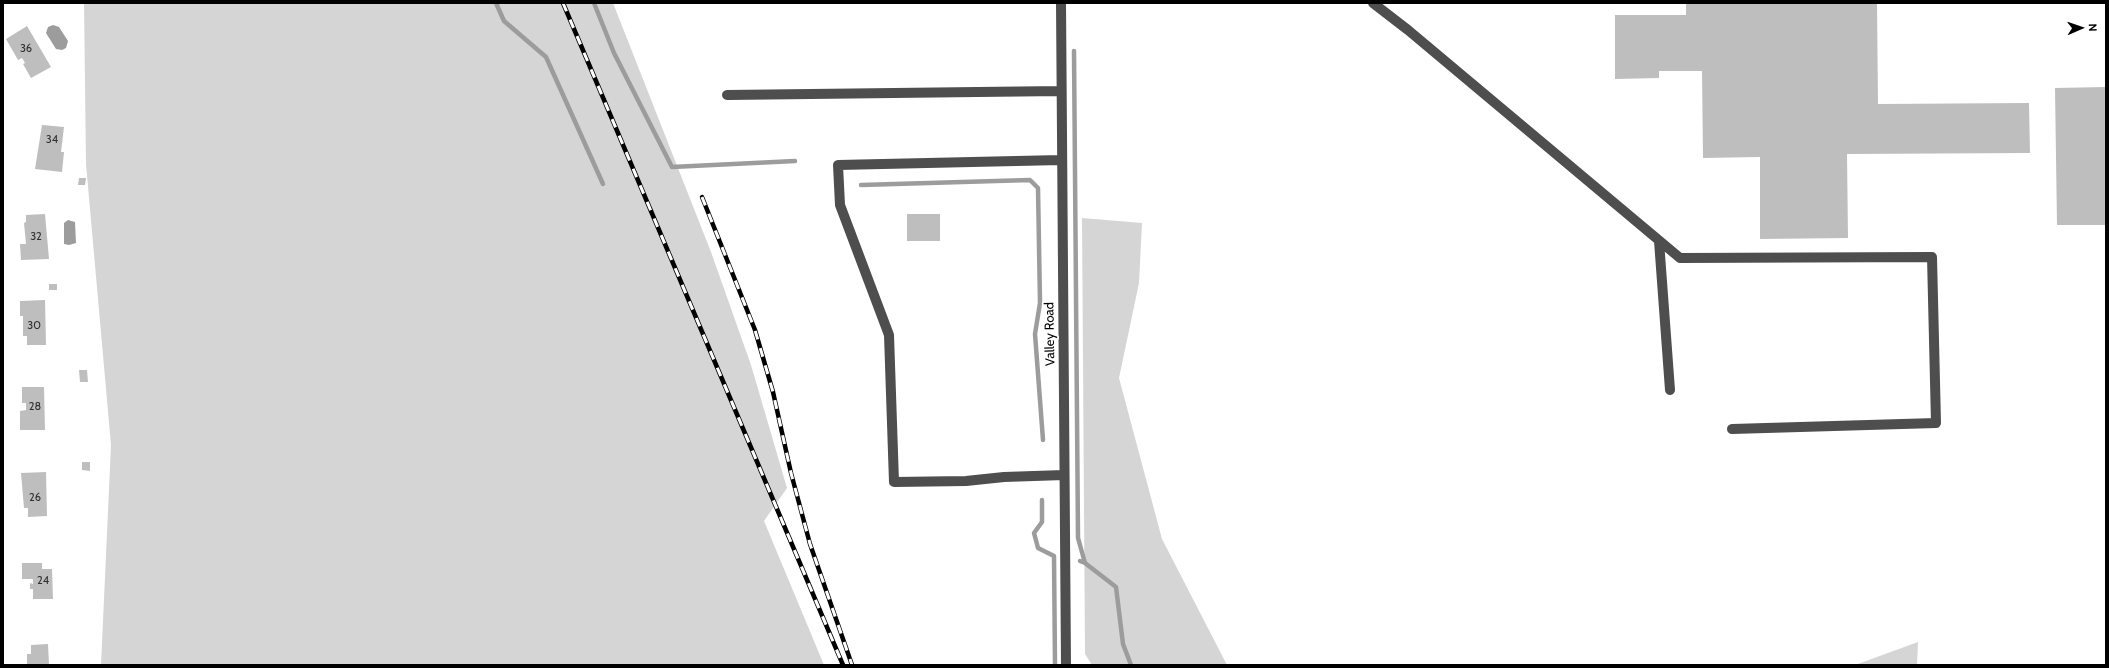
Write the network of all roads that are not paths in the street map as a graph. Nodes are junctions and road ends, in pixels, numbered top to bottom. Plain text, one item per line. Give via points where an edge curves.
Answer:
1 (1061, 3) edge
2 (1373, 3) edge
3 (1061, 91) junction
4 (727, 95) dead end
5 (1061, 160) junction
6 (1659, 241) junction
7 (1670, 390) dead end
8 (1732, 430) dead end
9 (1064, 475) junction
10 (1066, 665) edge

1 - 3 street, Valley Road
2 - 6 street via 1421,40
3 - 4 street
3 - 5 street, Valley Road
5 - 9 street, Valley Road
5 - 9 street via 838,165 840,205 889,335 894,482
6 - 7 street
6 - 8 street via 1680,258 1932,257 1936,423
9 - 10 street, Valley Road

